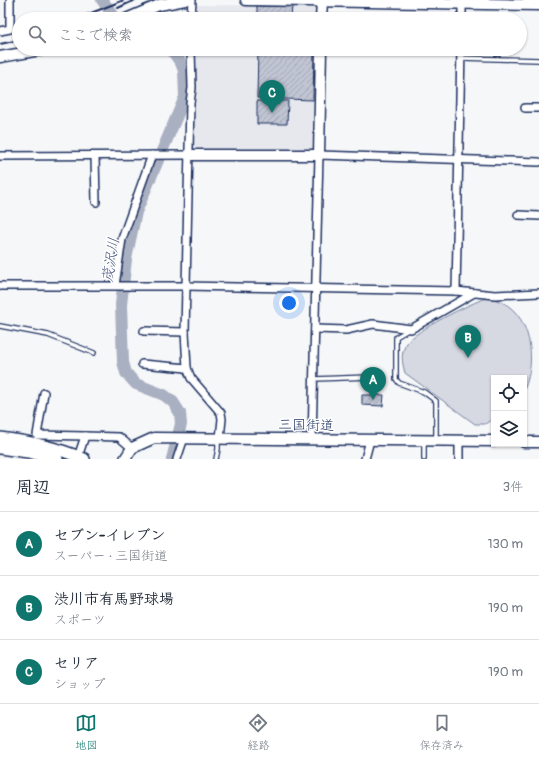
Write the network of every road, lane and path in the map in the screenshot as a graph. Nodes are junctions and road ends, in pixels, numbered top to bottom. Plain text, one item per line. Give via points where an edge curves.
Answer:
1 (10, 0) edge
2 (185, 0) edge
3 (192, 0) edge
4 (246, 0) edge
5 (322, 1) edge
6 (462, 2) edge
7 (539, 5) edge
8 (142, 12) edge
9 (192, 12) edge
10 (322, 12) edge
11 (0, 31) edge
12 (12, 55) edge
13 (191, 56) edge
14 (321, 56) edge
15 (0, 57) edge
16 (461, 58) joint
17 (539, 60) edge
18 (525, 108) dead end
19 (539, 108) edge
20 (152, 155) junction
21 (189, 155) junction
22 (319, 155) junction
23 (0, 156) edge
24 (95, 156) junction
25 (459, 160) junction
26 (539, 162) edge
27 (96, 202) dead end
28 (518, 215) dead end
29 (539, 216) edge
30 (116, 285) junction
31 (0, 286) edge
32 (186, 286) junction
33 (316, 289) junction
34 (456, 290) junction
35 (475, 293) junction
36 (539, 293) edge
37 (0, 326) edge
38 (411, 329) junction
39 (315, 330) junction
40 (144, 331) dead end
41 (185, 332) junction
42 (94, 353) dead end
43 (142, 364) dead end
44 (187, 368) junction
45 (370, 377) dead end
46 (314, 379) junction
47 (44, 393) dead end
48 (86, 436) junction
49 (0, 438) edge
50 (179, 438) junction
51 (219, 438) junction
52 (312, 440) junction
53 (370, 440) junction
54 (424, 440) junction
55 (436, 440) junction
56 (459, 440) junction
57 (491, 441) edge
58 (527, 442) edge
59 (539, 442) edge
60 (0, 448) edge
61 (132, 448) junction
62 (81, 458) edge
63 (57, 459) edge
64 (125, 459) edge
65 (177, 459) edge
66 (216, 459) edge
67 (364, 459) edge
68 (424, 459) edge
69 (459, 459) edge

1 - 11 street via 10,30
2 - 8 street via 159,5
3 - 9 street
4 - 5 street
5 - 6 street
5 - 10 street
6 - 7 street
12 - 15 street
13 - 21 street
14 - 22 street
16 - 17 lane
16 - 25 street
18 - 19 street
20 - 21 street
20 - 24 street
20 - 30 street via 122,239
21 - 22 street
21 - 32 street
22 - 25 street
22 - 33 street
23 - 24 street
24 - 27 street
25 - 26 street
25 - 34 street
28 - 29 street
30 - 31 street
30 - 32 street
32 - 33 street
32 - 41 street
33 - 34 street
33 - 39 street
34 - 35 street
35 - 36 street
35 - 38 street
37 - 42 lane via 48,335
38 - 39 street via 373,324 346,330
38 - 55 lane via 396,337 396,379 424,392 436,401
39 - 46 street
40 - 41 street
41 - 44 street
43 - 44 street
44 - 51 street via 194,382 221,413
45 - 46 lane
46 - 52 street
47 - 48 street via 37,435
48 - 61 street via 119,437
48 - 62 street
49 - 62 main road via 38,443
50 - 51 street, 三国街道
50 - 61 street, 三国街道 via 154,438
50 - 65 street
51 - 52 street, 三国街道
51 - 66 lane
52 - 53 street, 三国街道
53 - 54 street, 三国街道
53 - 67 street
54 - 55 street, 三国街道
54 - 68 lane
55 - 56 street, 三国街道
56 - 57 street, 三国街道
56 - 69 street
58 - 59 street
60 - 63 main road
61 - 64 street

